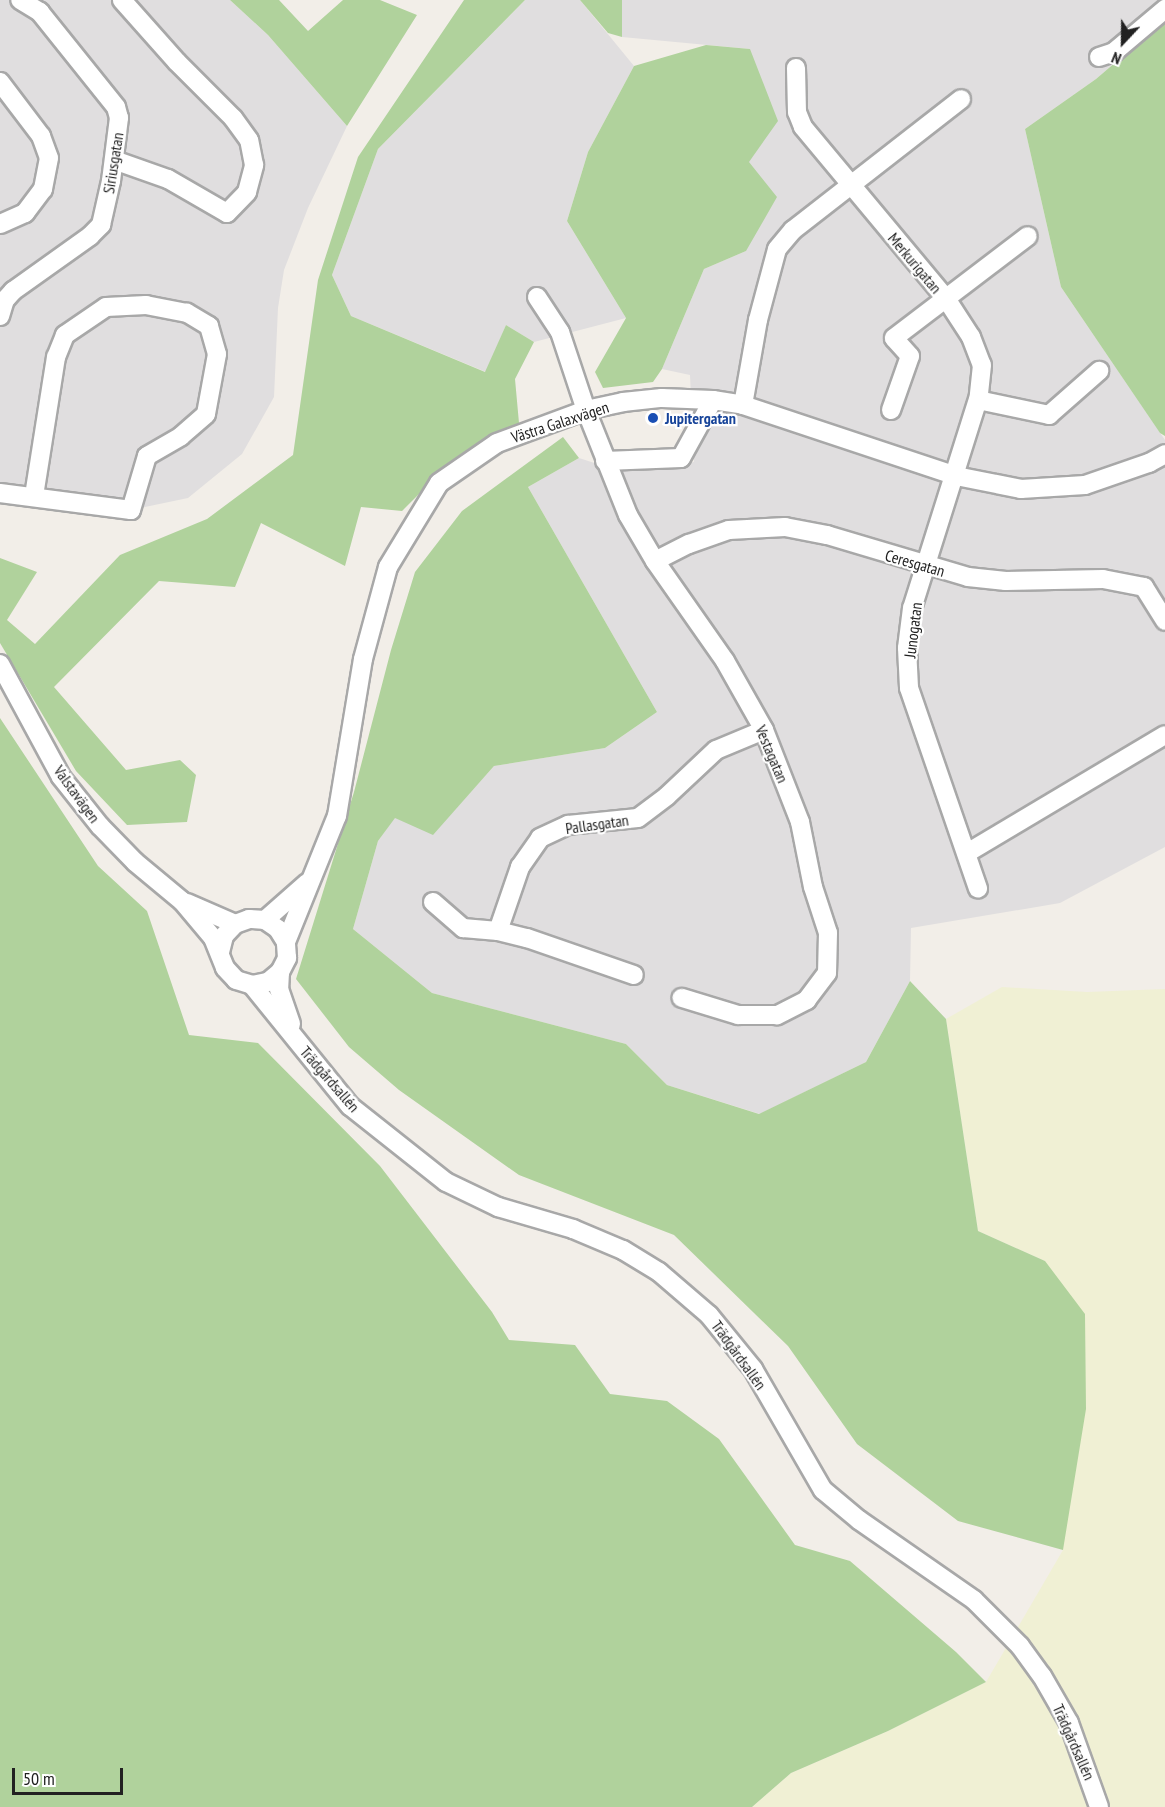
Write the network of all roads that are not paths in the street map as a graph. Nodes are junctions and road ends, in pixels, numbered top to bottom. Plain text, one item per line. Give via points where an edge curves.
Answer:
1 (20, 0) edge
2 (122, 0) edge
3 (1165, 9) edge
4 (1099, 57) dead end
5 (796, 68) dead end
6 (0, 82) edge
7 (961, 99) dead end
8 (114, 160) junction
9 (850, 186) junction
10 (0, 224) edge
11 (1028, 236) dead end
12 (537, 297) dead end
13 (947, 300) junction
14 (0, 316) edge
15 (1100, 371) dead end
16 (713, 400) junction
17 (978, 400) junction
18 (742, 405) junction
19 (586, 410) junction
20 (891, 410) dead end
21 (1165, 454) edge
22 (605, 461) junction
23 (956, 476) junction
24 (0, 493) edge
25 (34, 496) junction
26 (655, 561) junction
27 (927, 567) junction
28 (1165, 621) edge
29 (0, 664) edge
30 (765, 730) junction
31 (1165, 735) edge
32 (967, 853) junction
33 (313, 878) junction
34 (978, 888) dead end
35 (182, 901) junction
36 (433, 902) dead end
37 (265, 920) junction
38 (235, 924) junction
39 (498, 930) junction
40 (286, 942) junction
41 (220, 952) junction
42 (280, 972) junction
43 (634, 975) dead end
44 (252, 985) junction
45 (682, 998) dead end
46 (296, 1040) junction
47 (1100, 1807) edge

1 - 8 street, Siriusgatan via 40,12 116,107 119,118
2 - 8 street via 233,118 249,140 254,165 247,192 227,213 168,179
3 - 4 street via 1114,52
5 - 9 street, Merkurigatan via 797,112 803,127
6 - 10 street via 41,136 49,158 43,189 25,213
7 - 9 street
8 - 14 street, Siriusgatan via 100,225 13,291
9 - 13 street, Merkurigatan
9 - 18 street via 793,230 777,249
11 - 13 street
12 - 19 street via 560,332
13 - 17 street, Merkurigatan via 971,337 982,365
13 - 20 street via 894,338 910,356
15 - 17 street via 1049,415
16 - 18 street, Västra Galaxvägen
16 - 19 street, Västra Galaxvägen via 662,398
16 - 22 street via 681,458
17 - 23 street, Merkurigatan
18 - 23 street, Västra Galaxvägen
19 - 22 street, Vestagatan
19 - 33 street, Västra Galaxvägen via 497,442 440,483 406,535 388,567 374,615 363,659 338,816
21 - 23 street, Västra Galaxvägen via 1149,464 1085,485 1021,489
22 - 26 street, Vestagatan via 628,516
23 - 27 street, Junogatan
24 - 25 street
25 - 25 street via 131,510 147,456 181,436 206,414 217,354 209,326 187,313 146,305 106,307 66,335 56,357
26 - 27 street, Ceresgatan via 729,530 785,527 827,535
26 - 30 street, Vestagatan via 725,661
27 - 28 street, Ceresgatan via 997,580 1103,579 1144,587
27 - 32 street, Junogatan via 912,608 907,648 909,688
29 - 35 street, Valstavägen via 62,777 100,826
30 - 39 street, Pallasgatan via 716,750 638,818 568,825 540,838 520,867
30 - 45 street, Vestagatan via 800,822 813,887 828,933 827,973 807,1000 777,1015 738,1015
31 - 32 street
32 - 34 street, Junogatan
33 - 37 street, Västra Galaxvägen
33 - 40 street, Västra Galaxvägen
35 - 38 street, Valstavägen
35 - 41 street, Valstavägen
36 - 39 street via 463,928
37 - 38 street via 249,919
37 - 40 street via 278,929
38 - 41 street via 224,936
39 - 43 street
40 - 42 street via 287,958
41 - 44 street, Valstavägen via 225,968 236,980
42 - 44 street via 268,982
42 - 46 street, Trädgårdsallén via 279,990
44 - 46 street, Trädgårdsallén
46 - 47 street, Trädgårdsallén via 350,1106 446,1182 498,1207 573,1229 623,1250 659,1272 709,1315 753,1369 823,1490 859,1520 974,1600 1020,1646 1069,1723

